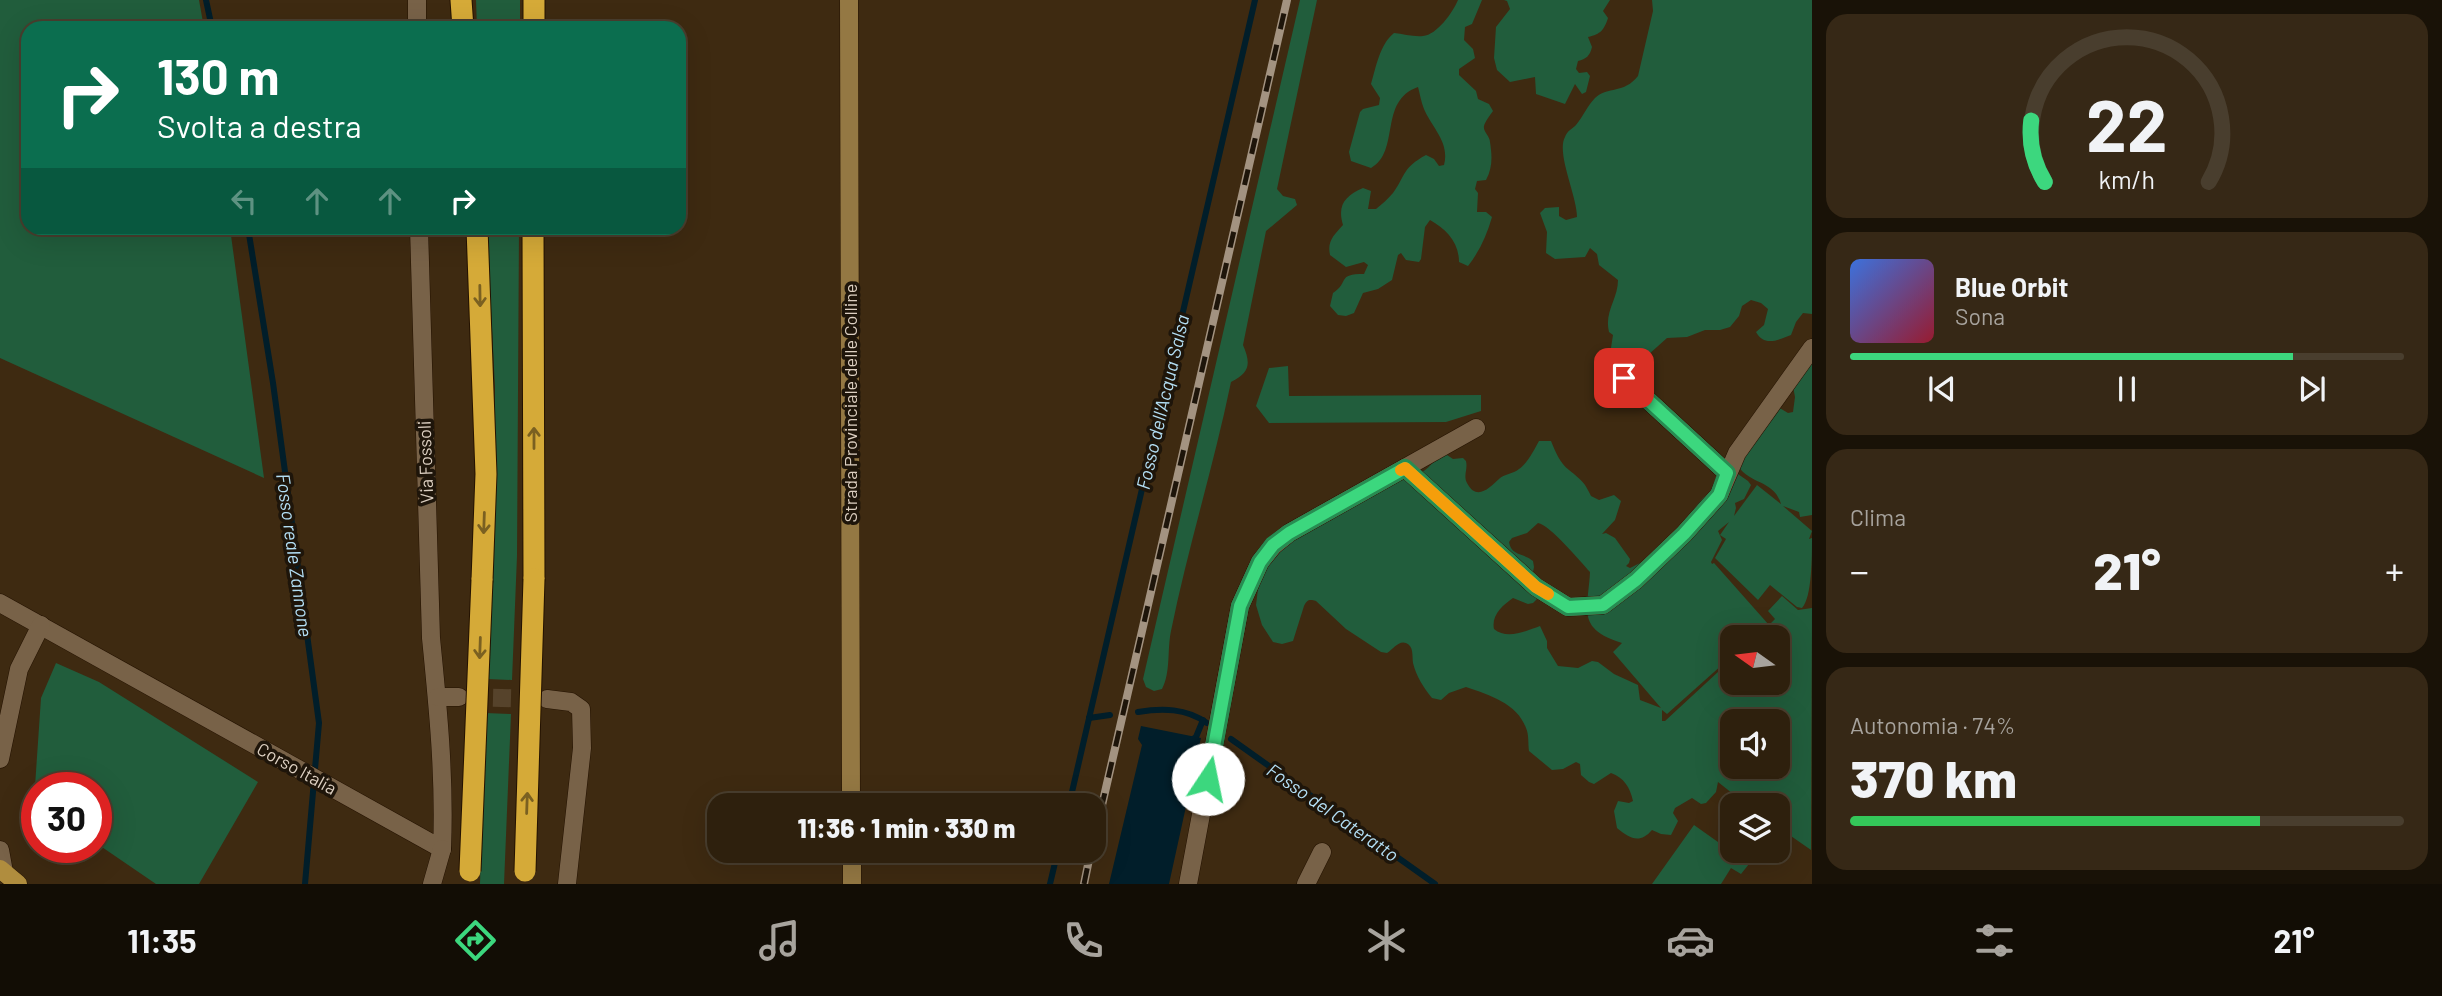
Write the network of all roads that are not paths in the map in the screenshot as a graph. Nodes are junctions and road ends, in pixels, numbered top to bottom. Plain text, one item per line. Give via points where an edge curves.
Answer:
1 (417, 0) edge
2 (461, 0) edge
3 (534, 0) edge
4 (849, 0) edge
5 (417, 21) edge
6 (462, 21) edge
7 (534, 21) edge
8 (419, 235) edge
9 (477, 235) edge
10 (533, 235) edge
11 (1812, 348) edge
12 (1624, 378) dead end
13 (1476, 428) dead end
14 (1405, 468) junction
15 (1727, 473) junction
16 (0, 603) edge
17 (41, 625) junction
18 (438, 697) junction
19 (459, 697) tunnel mouth
20 (547, 699) tunnel mouth
21 (0, 759) edge
22 (851, 793) edge
23 (442, 849) junction
24 (0, 850) edge
25 (1322, 852) dead end
26 (852, 863) edge
27 (7, 875) edge
28 (525, 877) edge
29 (470, 878) edge
30 (1189, 883) edge
31 (432, 884) edge
32 (567, 884) edge
33 (852, 884) edge
34 (1306, 884) edge

1 - 5 street
2 - 6 highway
3 - 7 highway
4 - 22 main road, Strada Provinciale delle Colline
8 - 18 street, Via Fossoli via 431,638
9 -> 29 highway, bridge via 486,474
28 -> 10 highway, bridge via 534,579
11 - 15 street
12 - 15 street
13 - 14 street
14 - 15 street via 1536,587 1568,607 1603,605 1636,580 1719,495
14 - 30 street via 1289,533 1260,562 1240,606
16 - 17 street, Corso Italia
17 - 21 street via 19,670
17 - 23 street, Corso Italia
18 - 19 street
18 - 23 street
20 - 32 street via 572,702 581,709 582,748
23 - 31 street
24 - 27 street
25 - 34 street
26 - 33 main road

